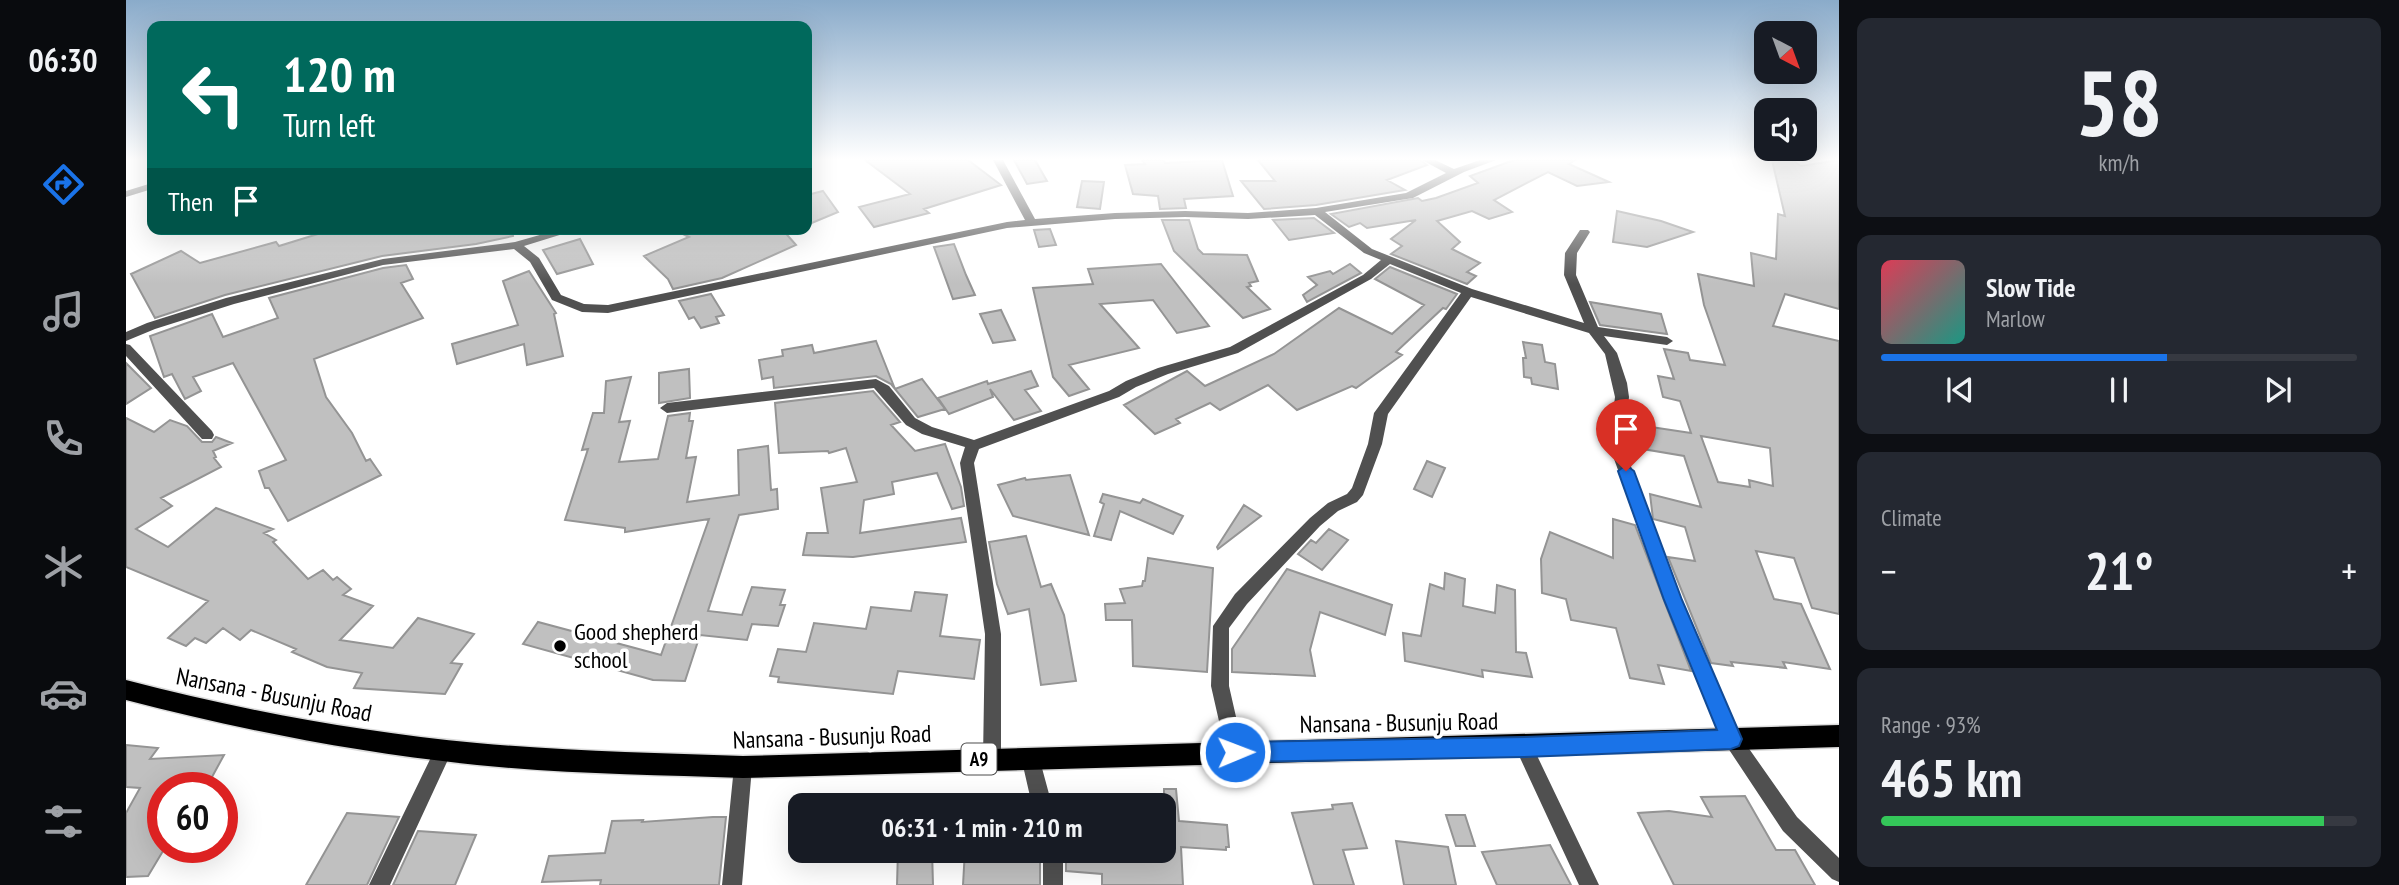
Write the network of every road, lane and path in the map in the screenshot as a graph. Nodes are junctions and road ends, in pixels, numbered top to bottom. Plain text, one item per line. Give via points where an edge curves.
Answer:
1 (1020, 201) edge
2 (1377, 201) edge
3 (1319, 211) junction
4 (1031, 222) junction
5 (1584, 232) dead end
6 (552, 235) edge
7 (516, 245) junction
8 (1389, 259) junction
9 (1468, 292) junction
10 (1593, 330) junction
11 (126, 337) edge
12 (1667, 341) dead end
13 (126, 348) edge
14 (667, 408) dead end
15 (207, 435) dead end
16 (974, 445) junction
17 (126, 690) edge
18 (1839, 736) edge
19 (1731, 739) junction
20 (1524, 747) junction
21 (443, 751) junction
22 (1235, 752) junction
23 (1030, 757) junction
24 (992, 758) junction
25 (743, 766) junction
26 (1039, 793) edge
27 (1055, 863) edge
28 (1839, 872) edge
29 (379, 885) edge
30 (732, 885) edge
31 (1052, 885) edge
32 (1589, 885) edge

1 - 4 street
2 - 3 street
3 - 4 street
3 - 8 street via 1359,245
4 - 7 street via 608,309 582,308 556,298 535,260
5 - 10 street via 1571,253 1570,275
6 - 7 street
7 - 11 street via 383,262 230,302
8 - 9 street
8 - 16 street via 1367,277 1234,350 1163,371 1091,403
9 - 10 street
9 - 22 street via 1381,413 1375,444 1352,498 1315,522 1222,626 1220,686
10 - 12 street
10 - 19 street via 1611,352 1620,383 1616,445
13 - 15 street
14 - 16 street via 876,383 916,425
16 - 24 street via 967,463 993,634
17 - 21 main road, Nansana - Busunju Road / A9 via 223,715
18 - 19 main road, Nansana - Busunju Road / A9
19 - 20 main road, Nansana - Busunju Road / A9
19 - 28 street via 1790,824
20 - 22 main road, Nansana - Busunju Road / A9
20 - 32 street
21 - 25 main road, Nansana - Busunju Road / A9
21 - 29 street
22 - 23 main road, Nansana - Busunju Road / A9
23 - 24 main road, Nansana - Busunju Road / A9
23 - 26 street
24 - 25 main road, Nansana - Busunju Road / A9
25 - 30 street
27 - 31 street

